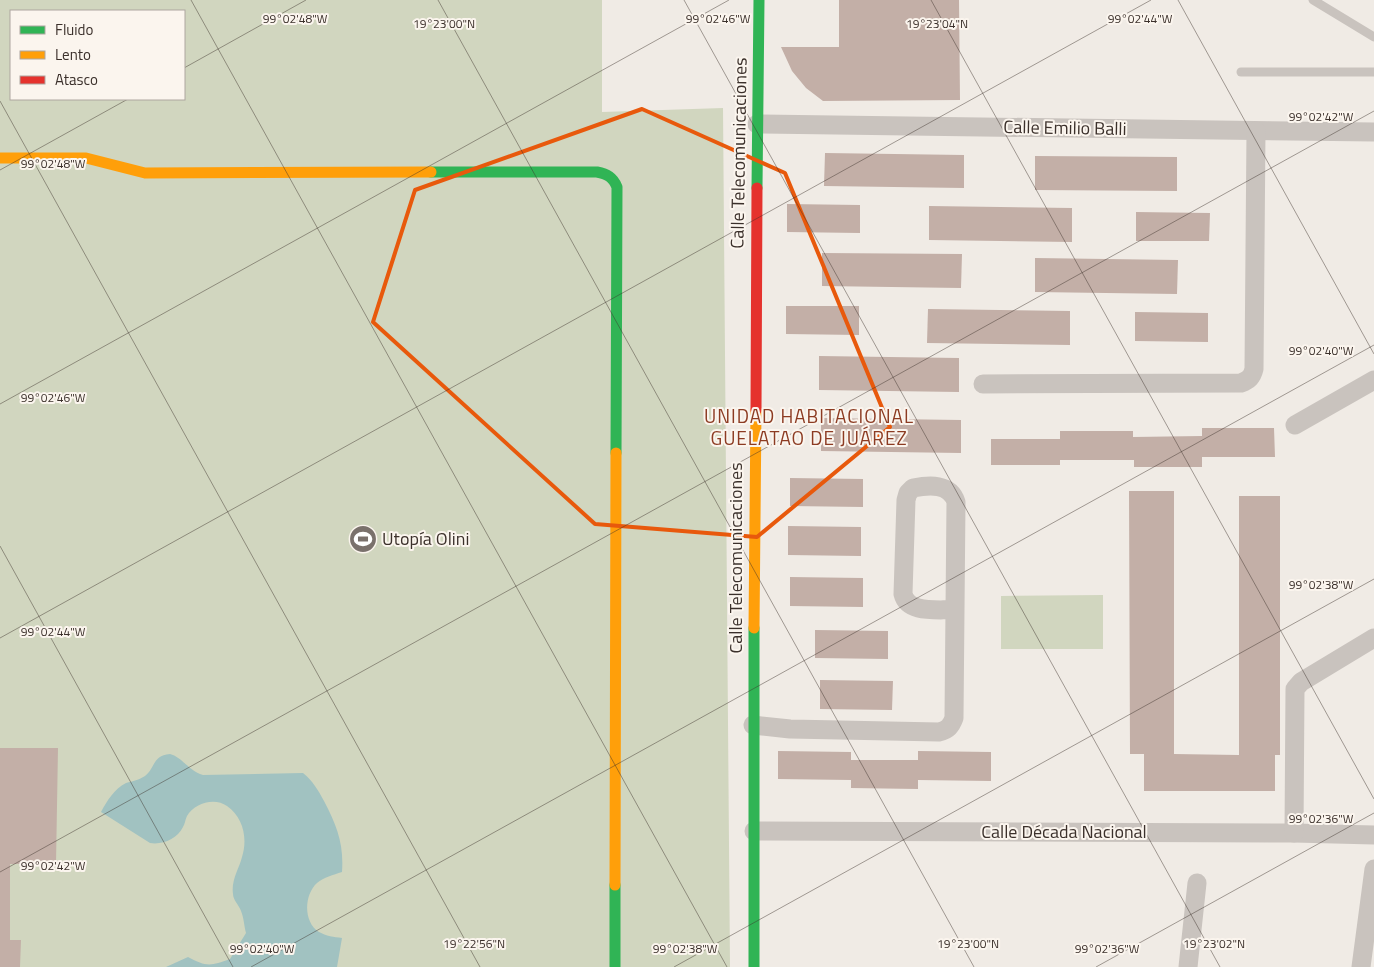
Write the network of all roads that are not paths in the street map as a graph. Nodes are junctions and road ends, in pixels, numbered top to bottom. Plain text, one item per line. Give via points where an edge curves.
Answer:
1 (759, 0) edge
2 (1313, 0) edge
3 (1374, 37) edge
4 (1241, 72) dead end
5 (1374, 72) edge
6 (757, 124) junction
7 (1256, 131) junction
8 (1374, 132) edge
9 (0, 158) edge
10 (1374, 380) edge
11 (983, 384) dead end
12 (1295, 426) dead end
13 (954, 610) junction
14 (1374, 638) edge
15 (753, 725) junction
16 (754, 831) junction
17 (1294, 833) junction
18 (1374, 835) edge
19 (1374, 869) edge
20 (1197, 884) dead end
21 (615, 967) edge
22 (754, 967) edge
23 (1188, 967) edge
24 (1361, 967) edge

1 - 6 street, Calle Telecomunicaciones
2 - 3 lane
4 - 5 lane
6 - 7 street, Calle Emilio Balli
6 - 15 street, Calle Telecomunicaciones
7 - 8 street, Calle Emilio Balli
7 - 11 street via 1254,369 1248,381
9 - 21 street via 86,158 144,173 579,172 603,173 615,180
10 - 12 street
13 - 13 street via 954,495 942,487 913,488 906,500 905,600 916,608
13 - 15 street via 954,718 946,730 790,729
14 - 17 street via 1301,682 1295,689
15 - 16 street, Calle Telecomunicaciones
16 - 17 street, Calle Década Nacional
16 - 22 street, Calle Telecomunicaciones
17 - 18 street, Calle Década Nacional
19 - 24 street
20 - 23 street

